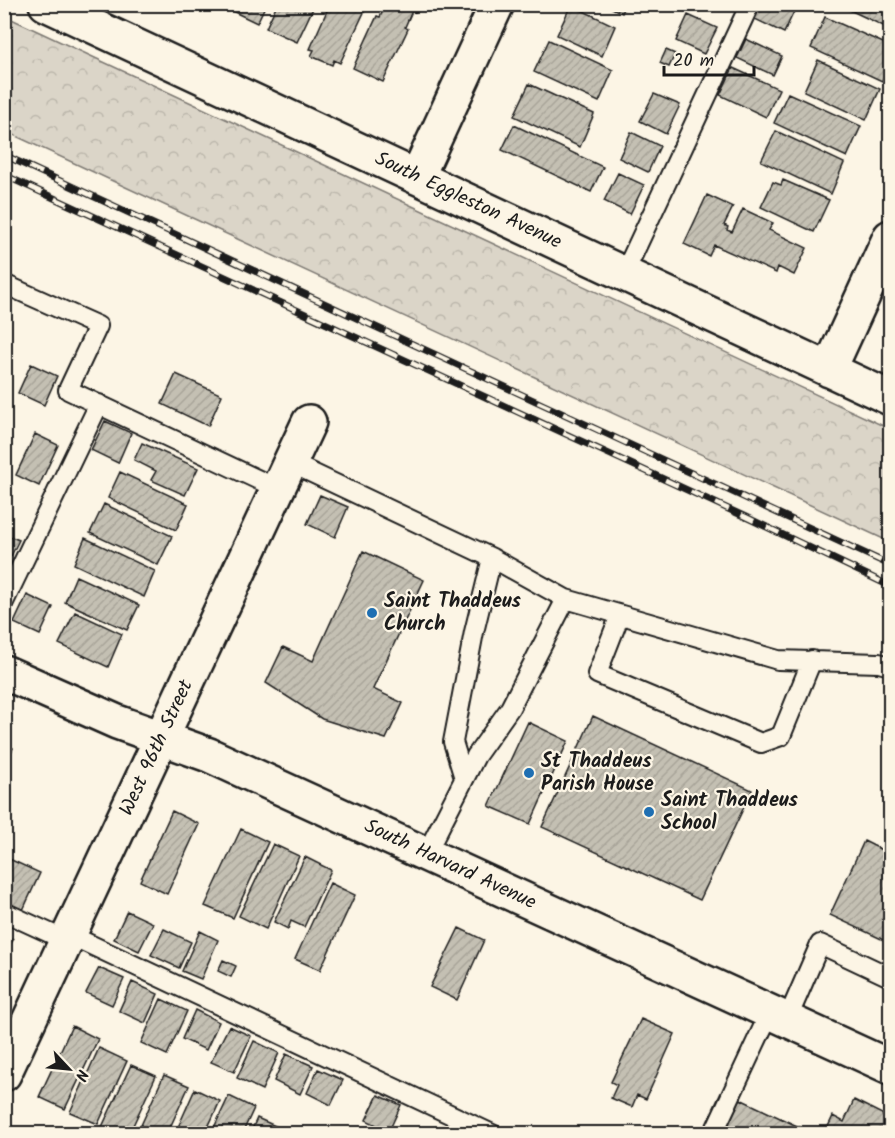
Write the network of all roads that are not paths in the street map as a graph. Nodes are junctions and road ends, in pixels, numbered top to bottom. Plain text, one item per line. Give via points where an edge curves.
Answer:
1 (46, 4) edge
2 (497, 4) edge
3 (750, 4) edge
4 (417, 177) junction
5 (891, 237) edge
6 (624, 274) junction
7 (4, 284) edge
8 (829, 369) junction
9 (891, 398) edge
10 (99, 404) junction
11 (309, 422) dead end
12 (285, 476) junction
13 (492, 558) junction
14 (566, 599) junction
15 (4, 602) edge
16 (620, 615) junction
17 (812, 660) junction
18 (891, 666) edge
19 (4, 672) edge
20 (161, 738) junction
21 (464, 778) junction
22 (426, 854) junction
23 (4, 912) edge
24 (68, 938) junction
25 (891, 977) edge
26 (778, 1016) junction
27 (891, 1067) edge
28 (4, 1074) edge
29 (492, 1134) edge
30 (713, 1134) edge

1 - 4 street, South Eggleston Avenue
2 - 4 street
3 - 6 lane
4 - 6 street, South Eggleston Avenue
5 - 8 street
6 - 8 street, South Eggleston Avenue
7 - 10 lane via 98,326 68,390
8 - 9 street, South Eggleston Avenue
10 - 12 lane
10 - 15 lane
11 - 12 street, West 96th Street
12 - 13 lane
12 - 20 street, West 96th Street
13 - 14 lane
13 - 21 lane via 453,742
14 - 16 lane
14 - 21 lane via 510,708
16 - 17 lane via 778,660
16 - 17 lane via 597,674 761,743 781,736
17 - 18 lane
19 - 20 street, South Harvard Avenue
20 - 22 street, South Harvard Avenue via 209,754
20 - 24 street, West 96th Street
21 - 22 lane
22 - 26 street, South Harvard Avenue
23 - 24 lane
24 - 28 street, West 96th Street
24 - 29 lane
25 - 26 lane via 820,944
26 - 27 street, South Harvard Avenue
26 - 30 lane

